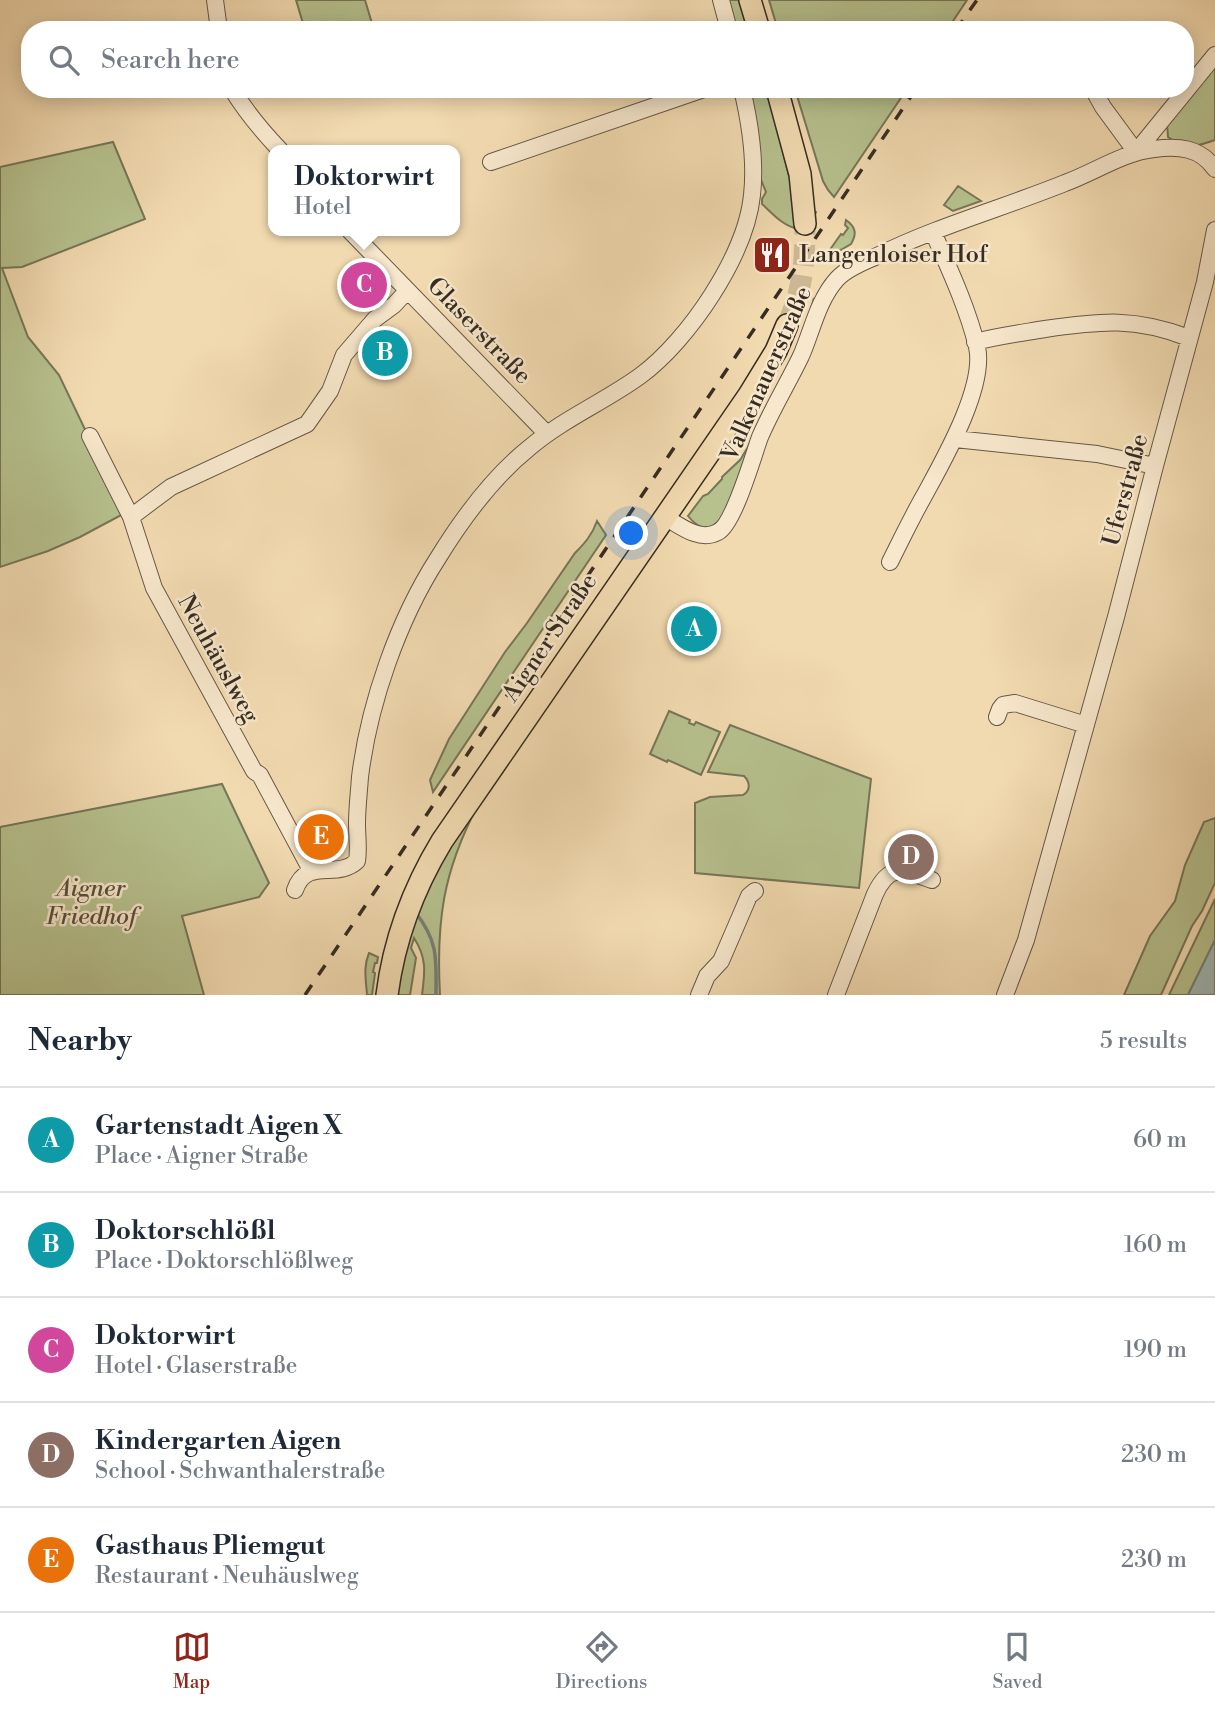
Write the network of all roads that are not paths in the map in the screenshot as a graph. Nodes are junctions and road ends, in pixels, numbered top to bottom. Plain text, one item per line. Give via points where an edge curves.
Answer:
1 (216, 0) edge
2 (721, 0) edge
3 (750, 0) edge
4 (218, 21) edge
5 (727, 21) edge
6 (756, 21) edge
7 (1215, 55) edge
8 (1194, 80) edge
9 (237, 98) edge
10 (678, 98) edge
11 (744, 98) edge
12 (779, 98) edge
13 (1098, 98) edge
14 (1179, 98) edge
15 (1164, 116) junction
16 (276, 145) edge
17 (1177, 147) junction
18 (1136, 152) junction
19 (491, 162) dead end
20 (1215, 169) edge
21 (805, 224) tunnel mouth
22 (1215, 230) edge
23 (933, 232) junction
24 (355, 236) edge
25 (1212, 267) edge
26 (407, 291) junction
27 (787, 325) tunnel mouth
28 (1189, 338) junction
29 (975, 342) junction
30 (546, 433) junction
31 (90, 436) dead end
32 (955, 439) junction
33 (1155, 466) junction
34 (131, 517) junction
35 (665, 517) junction
36 (890, 562) dead end
37 (997, 717) dead end
38 (1086, 725) junction
39 (312, 872) junction
40 (932, 880) dead end
41 (295, 890) dead end
42 (755, 891) dead end
43 (387, 995) edge
44 (699, 995) edge
45 (836, 995) edge
46 (1005, 995) edge

1 - 4 street
2 - 5 street
3 - 6 main road
7 - 8 street
9 - 16 street
10 - 19 street
11 - 30 street via 753,163 752,197 740,237 707,303 641,375
12 - 21 main road via 798,166
13 - 18 street
14 - 15 street
15 - 17 street via 1164,137
15 - 18 street
17 - 18 street
17 - 20 street via 1203,155
18 - 23 street, Valkenauerstraße
22 - 25 street, Uferstraße
23 - 29 street
23 - 35 street, Valkenauerstraße via 851,269 830,287 722,529 706,536
24 - 26 street, Glaserstraße
25 - 28 street, Uferstraße
26 - 30 street, Glaserstraße
26 - 34 street via 344,355 330,391 306,424 171,487
27 - 35 main road, Aigner Straße via 767,367
28 - 29 street via 1152,326 1102,322
28 - 33 street, Uferstraße
29 - 32 street via 975,378
30 - 39 street via 496,479 425,580 388,664 369,724 360,779 358,859 347,867
31 - 34 street, Neuhäuslweg
32 - 33 street via 1097,454
32 - 36 street
33 - 38 street, Uferstraße
34 - 39 street, Neuhäuslweg via 154,588
35 - 43 main road, Aigner Straße via 442,841 405,917
37 - 38 street via 1003,705 1014,703
38 - 46 street, Uferstraße via 1026,940
39 - 41 street via 301,877
40 - 45 street via 902,870 884,879
42 - 44 street

